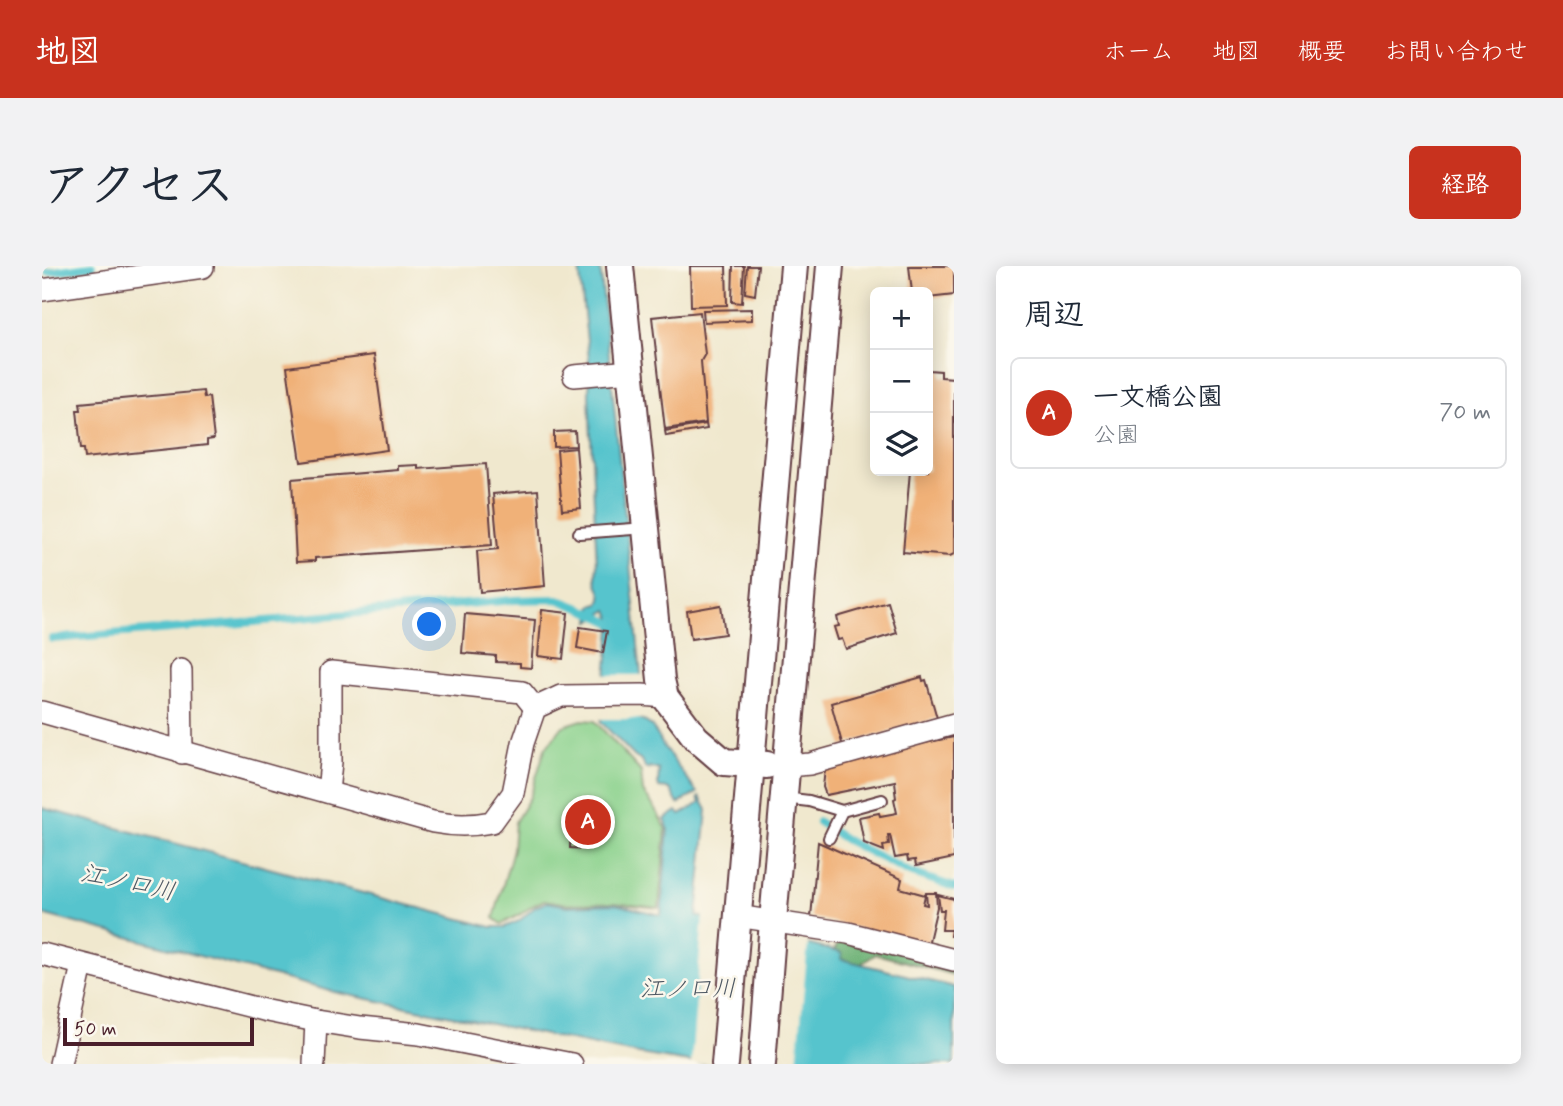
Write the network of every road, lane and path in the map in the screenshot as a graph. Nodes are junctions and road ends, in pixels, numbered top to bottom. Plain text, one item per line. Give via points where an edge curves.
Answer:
1 (620, 266) edge
2 (794, 266) edge
3 (830, 266) edge
4 (203, 267) edge
5 (42, 290) edge
6 (624, 372) junction
7 (574, 376) dead end
8 (638, 529) junction
9 (579, 533) dead end
10 (181, 670) dead end
11 (653, 696) junction
12 (535, 708) junction
13 (42, 712) edge
14 (954, 724) edge
15 (183, 753) junction
16 (751, 764) junction
17 (787, 766) junction
18 (328, 792) junction
19 (784, 798) junction
20 (882, 800) dead end
21 (842, 811) junction
22 (829, 838) dead end
23 (737, 919) junction
24 (772, 927) junction
25 (42, 954) edge
26 (954, 960) edge
27 (82, 965) junction
28 (316, 1021) junction
29 (60, 1064) edge
30 (314, 1064) edge
31 (572, 1064) edge
32 (725, 1064) edge
33 (762, 1064) edge

1 - 6 street
2 - 16 street
3 - 17 street
4 - 5 street
6 - 7 street
6 - 8 street
8 - 9 lane
8 - 11 street via 661,680
10 - 15 street
11 - 12 street via 561,696
11 - 16 street via 724,762
12 - 18 street via 513,793 492,822 454,826
12 - 18 street via 522,692 331,672
13 - 15 street
14 - 17 street via 810,764
15 - 18 street
16 - 17 street
16 - 23 street
17 - 19 street
19 - 21 lane
19 - 24 street
20 - 21 lane
21 - 22 lane
23 - 24 street
23 - 32 street
24 - 26 street via 848,933
24 - 33 street
25 - 27 street
27 - 28 street
27 - 29 street
28 - 30 street
28 - 31 street via 419,1034

